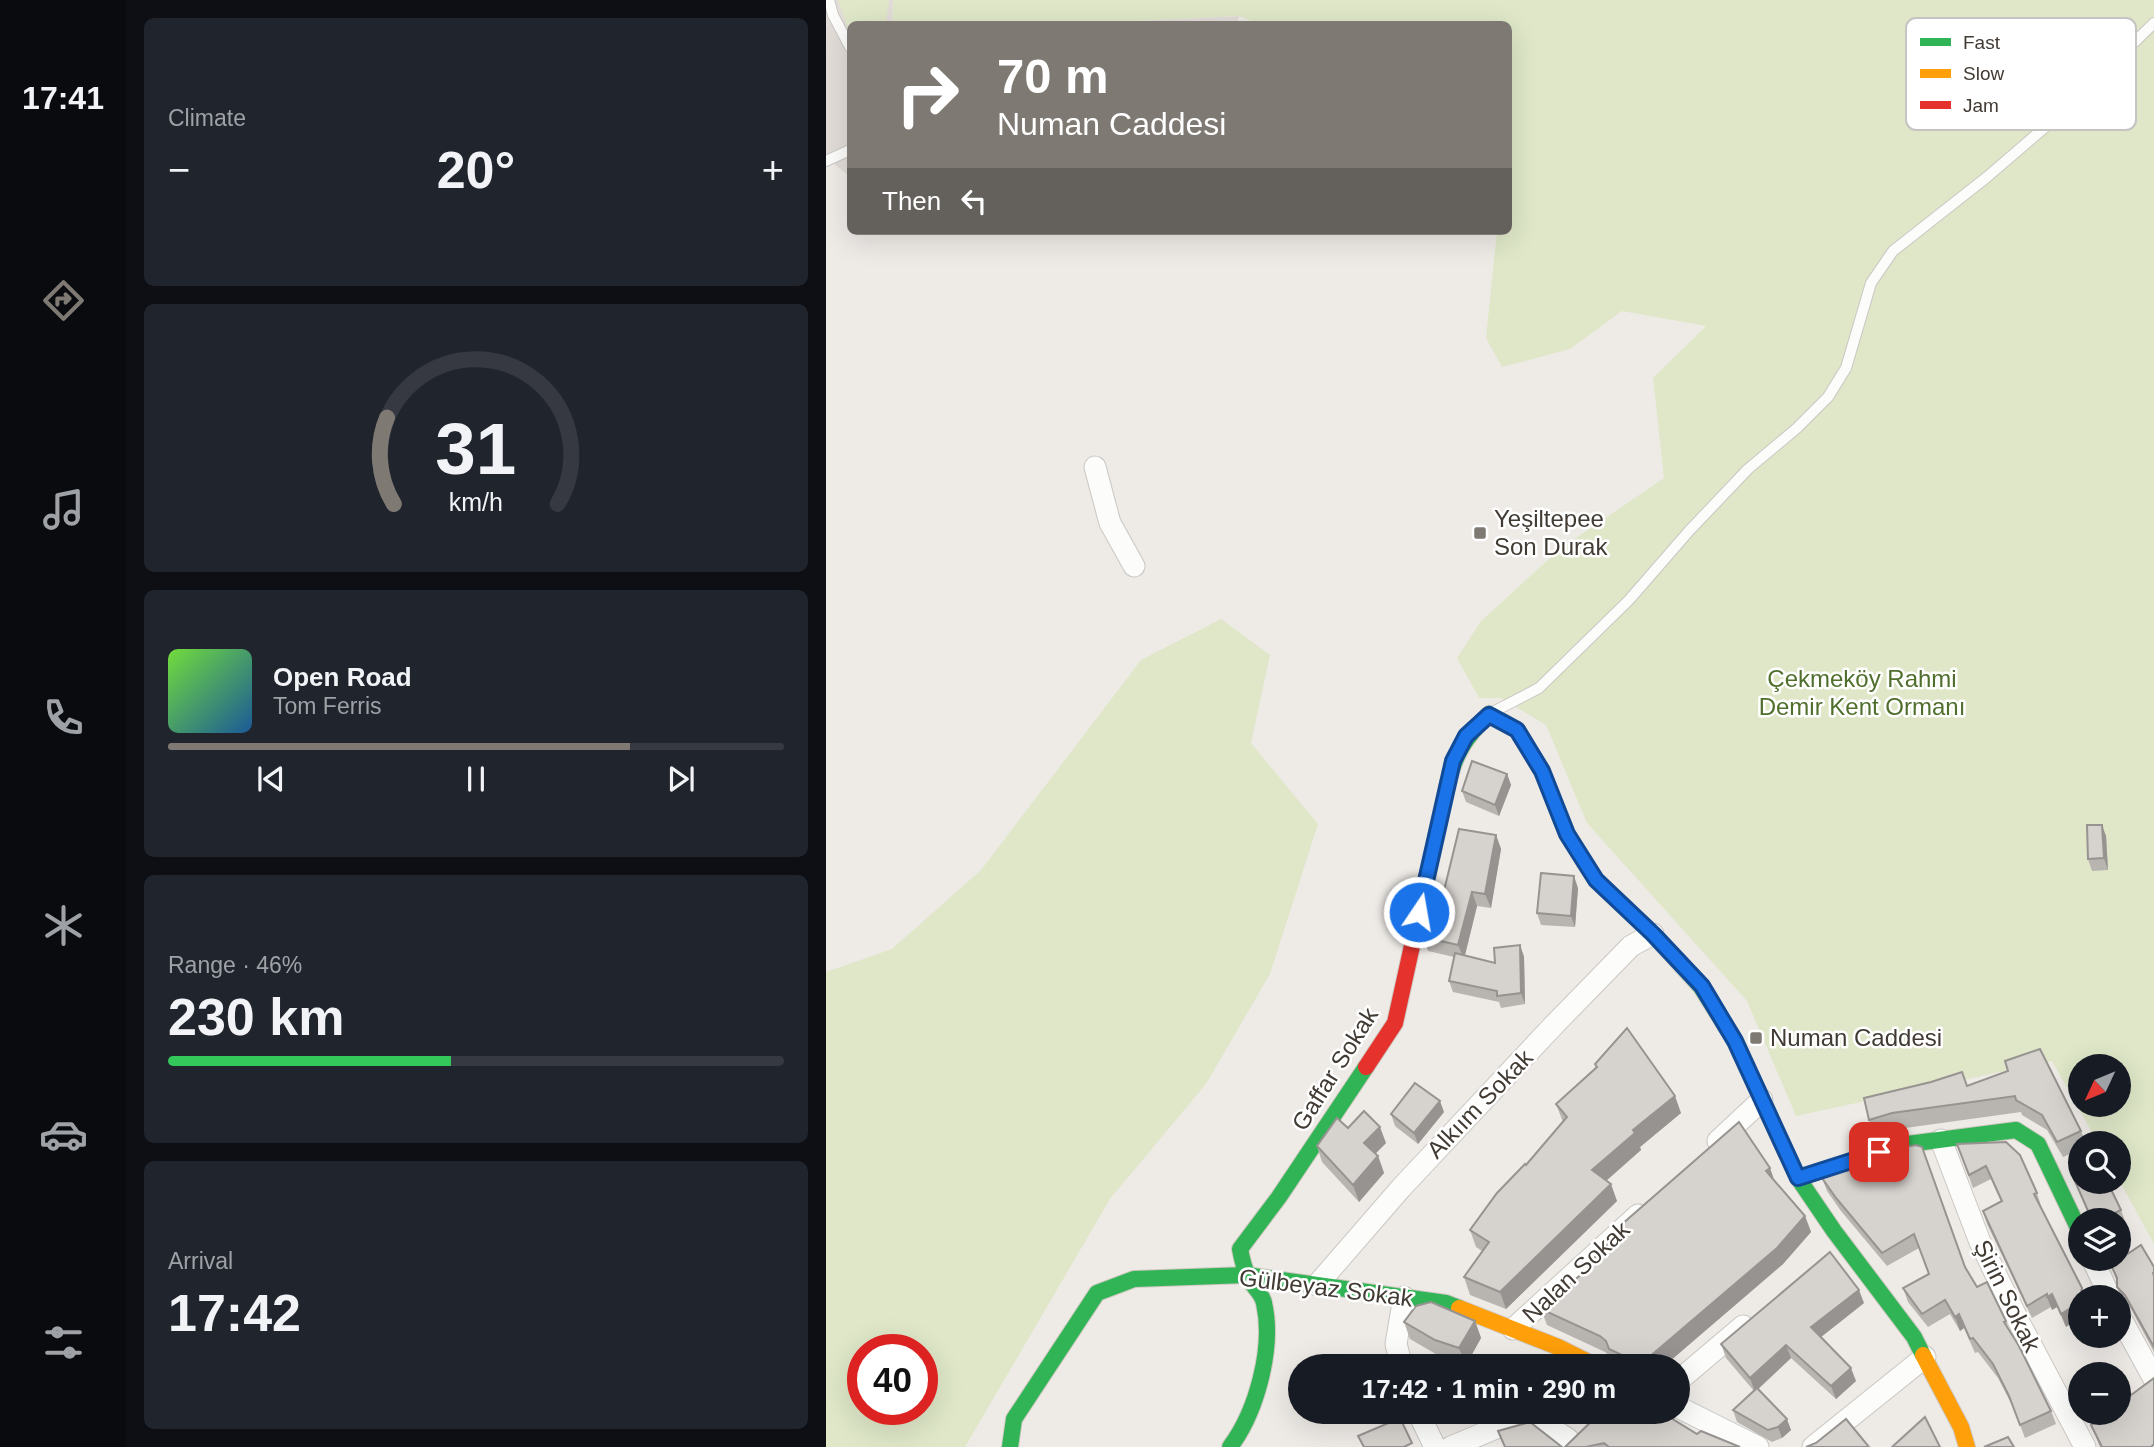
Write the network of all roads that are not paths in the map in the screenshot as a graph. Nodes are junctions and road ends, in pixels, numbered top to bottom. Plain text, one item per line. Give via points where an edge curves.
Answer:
1 (829, 0) edge
2 (2154, 23) edge
3 (847, 41) edge
4 (2136, 41) edge
5 (2042, 130) edge
6 (847, 151) edge
7 (826, 161) edge
8 (1095, 467) dead end
9 (1134, 566) dead end
10 (1489, 715) junction
11 (1653, 934) junction
12 (1762, 1100) junction
13 (1941, 1140) junction
14 (1703, 1155) edge
15 (1798, 1178) junction
16 (1653, 1201) edge
17 (2069, 1208) edge
18 (1842, 1242) junction
19 (1822, 1259) edge
20 (1246, 1275) junction
21 (1317, 1285) junction
22 (1404, 1297) junction
23 (1760, 1312) edge
24 (1513, 1329) junction
25 (2131, 1337) edge
26 (1399, 1354) edge
27 (1572, 1354) edge
28 (1925, 1357) junction
29 (1690, 1371) edge
30 (2154, 1379) edge
31 (1690, 1413) edge
32 (1424, 1424) edge
33 (1568, 1439) dead end
34 (1010, 1447) edge
35 (1230, 1447) edge
36 (1435, 1447) edge
37 (1451, 1447) edge
38 (1758, 1447) edge
39 (1813, 1447) edge
40 (1967, 1447) edge
41 (2085, 1447) edge

1 - 3 lane
2 - 4 lane
5 - 10 lane via 1893,251 1871,283 1846,368 1828,397 1748,470 1629,600 1539,688
6 - 7 lane
8 - 9 street via 1110,523
10 - 11 street via 1517,730 1542,771 1567,834 1596,880
10 - 20 street, Gaffar Sokak via 1466,736 1453,761 1395,1023 1240,1249
11 - 12 street via 1702,986 1735,1041
11 - 21 street, Alkıım Sokak via 1631,946 1553,1026
12 - 14 street
12 - 15 street
13 - 15 street via 1900,1145
13 - 17 street via 2016,1130 2038,1144
13 - 41 street, Şirin Sokak via 1980,1242
15 - 18 street
16 - 24 street, Nalan Sokak
18 - 19 street
18 - 28 street
20 - 21 street, Gülbeyaz Sokak
20 - 34 street, Gülbeyaz Sokak via 1134,1279 1097,1293 1014,1419
20 - 35 street via 1264,1299 1268,1333 1254,1401 1240,1436
21 - 22 street, Gülbeyaz Sokak
22 - 24 street, Gülbeyaz Sokak via 1446,1303
22 - 26 street via 1396,1344
23 - 29 street
24 - 27 street, Gülbeyaz Sokak
25 - 30 street
28 - 39 street
28 - 40 street
31 - 38 street
32 - 36 street
33 - 37 street via 1529,1414

